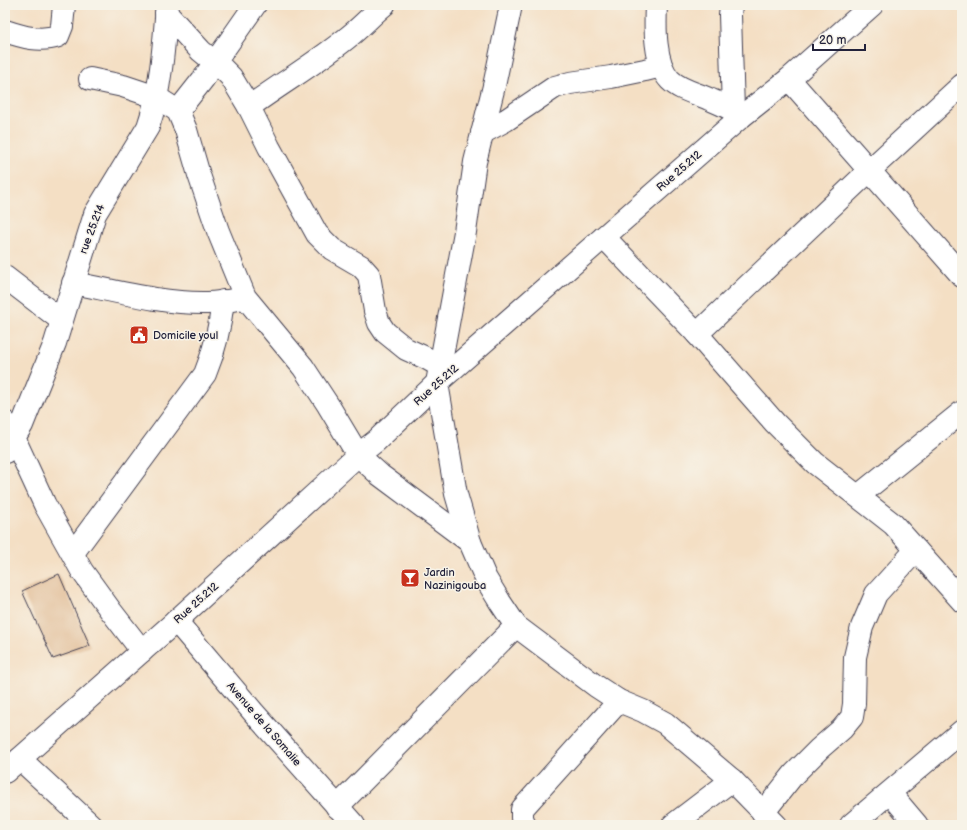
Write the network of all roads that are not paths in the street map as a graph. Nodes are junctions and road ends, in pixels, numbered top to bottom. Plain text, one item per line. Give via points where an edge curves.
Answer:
1 (64, 5) edge
2 (255, 5) edge
3 (384, 5) edge
4 (511, 5) edge
5 (656, 5) edge
6 (731, 5) edge
7 (872, 5) edge
8 (166, 9) edge
9 (5, 31) edge
10 (216, 63) junction
11 (661, 66) junction
12 (90, 79) dead end
13 (789, 79) junction
14 (962, 85) edge
15 (156, 97) junction
16 (249, 107) junction
17 (178, 111) junction
18 (737, 114) junction
19 (482, 132) junction
20 (870, 170) junction
21 (604, 237) junction
22 (962, 276) edge
23 (5, 277) edge
24 (73, 283) junction
25 (245, 297) junction
26 (223, 301) junction
27 (61, 320) junction
28 (697, 334) junction
29 (438, 375) junction
30 (962, 412) edge
31 (8, 437) edge
32 (358, 455) junction
33 (858, 496) junction
34 (470, 542) junction
35 (916, 550) junction
36 (73, 553) junction
37 (962, 601) edge
38 (176, 621) junction
39 (516, 626) junction
40 (142, 651) junction
41 (619, 701) junction
42 (962, 731) edge
43 (12, 765) edge
44 (732, 780) junction
45 (890, 793) junction
46 (337, 807) junction
47 (770, 819) edge
48 (91, 825) edge
49 (354, 825) edge
50 (525, 825) edge
51 (673, 825) edge
52 (851, 825) edge
53 (917, 825) edge

1 - 9 street via 62,26 58,36 46,39 23,38
2 - 10 street
3 - 16 street via 353,34
4 - 19 street
5 - 11 street via 656,39
6 - 18 street
7 - 13 street, Rue 25.212
8 - 10 street via 201,51
8 - 15 street, rue 25.214
10 - 16 street via 231,77
10 - 17 street
11 - 18 street via 670,80 682,88
11 - 19 street via 555,87 506,120
12 - 15 street
13 - 18 street, Rue 25.212
13 - 20 street
14 - 20 street
15 - 17 street
15 - 24 street, rue 25.214 via 148,127 95,214
16 - 29 street via 318,234 332,248 361,266 369,276 375,311 385,332 406,349 426,358
17 - 25 street via 218,231
18 - 21 street, Rue 25.212
19 - 29 street
20 - 22 street
20 - 28 street
21 - 28 street
21 - 29 street, Rue 25.212
23 - 27 street
24 - 26 street via 151,298 207,303
24 - 27 street, rue 25.214
25 - 26 street
25 - 32 street via 303,367
26 - 36 street via 218,336 204,374
27 - 31 street, rue 25.214 via 55,343 28,411
28 - 33 street via 775,423 815,463
29 - 32 street, Rue 25.212 via 376,441
29 - 34 street via 456,494
30 - 33 street
31 - 36 street
32 - 34 street via 380,475
32 - 38 street, Rue 25.212
33 - 35 street via 893,524
34 - 39 street via 486,579
35 - 37 street
35 - 47 street via 876,594 862,627 855,657 852,717 794,774
36 - 40 street via 110,612
38 - 40 street, Rue 25.212
38 - 46 street, Avenue de la Somalie
39 - 41 street
39 - 46 street
40 - 43 street, Rue 25.212
41 - 44 street via 665,723
41 - 50 street via 522,809
42 - 45 street
43 - 48 street
44 - 47 street
44 - 51 street
45 - 52 street
45 - 53 street
46 - 49 street, Avenue de la Somalie

